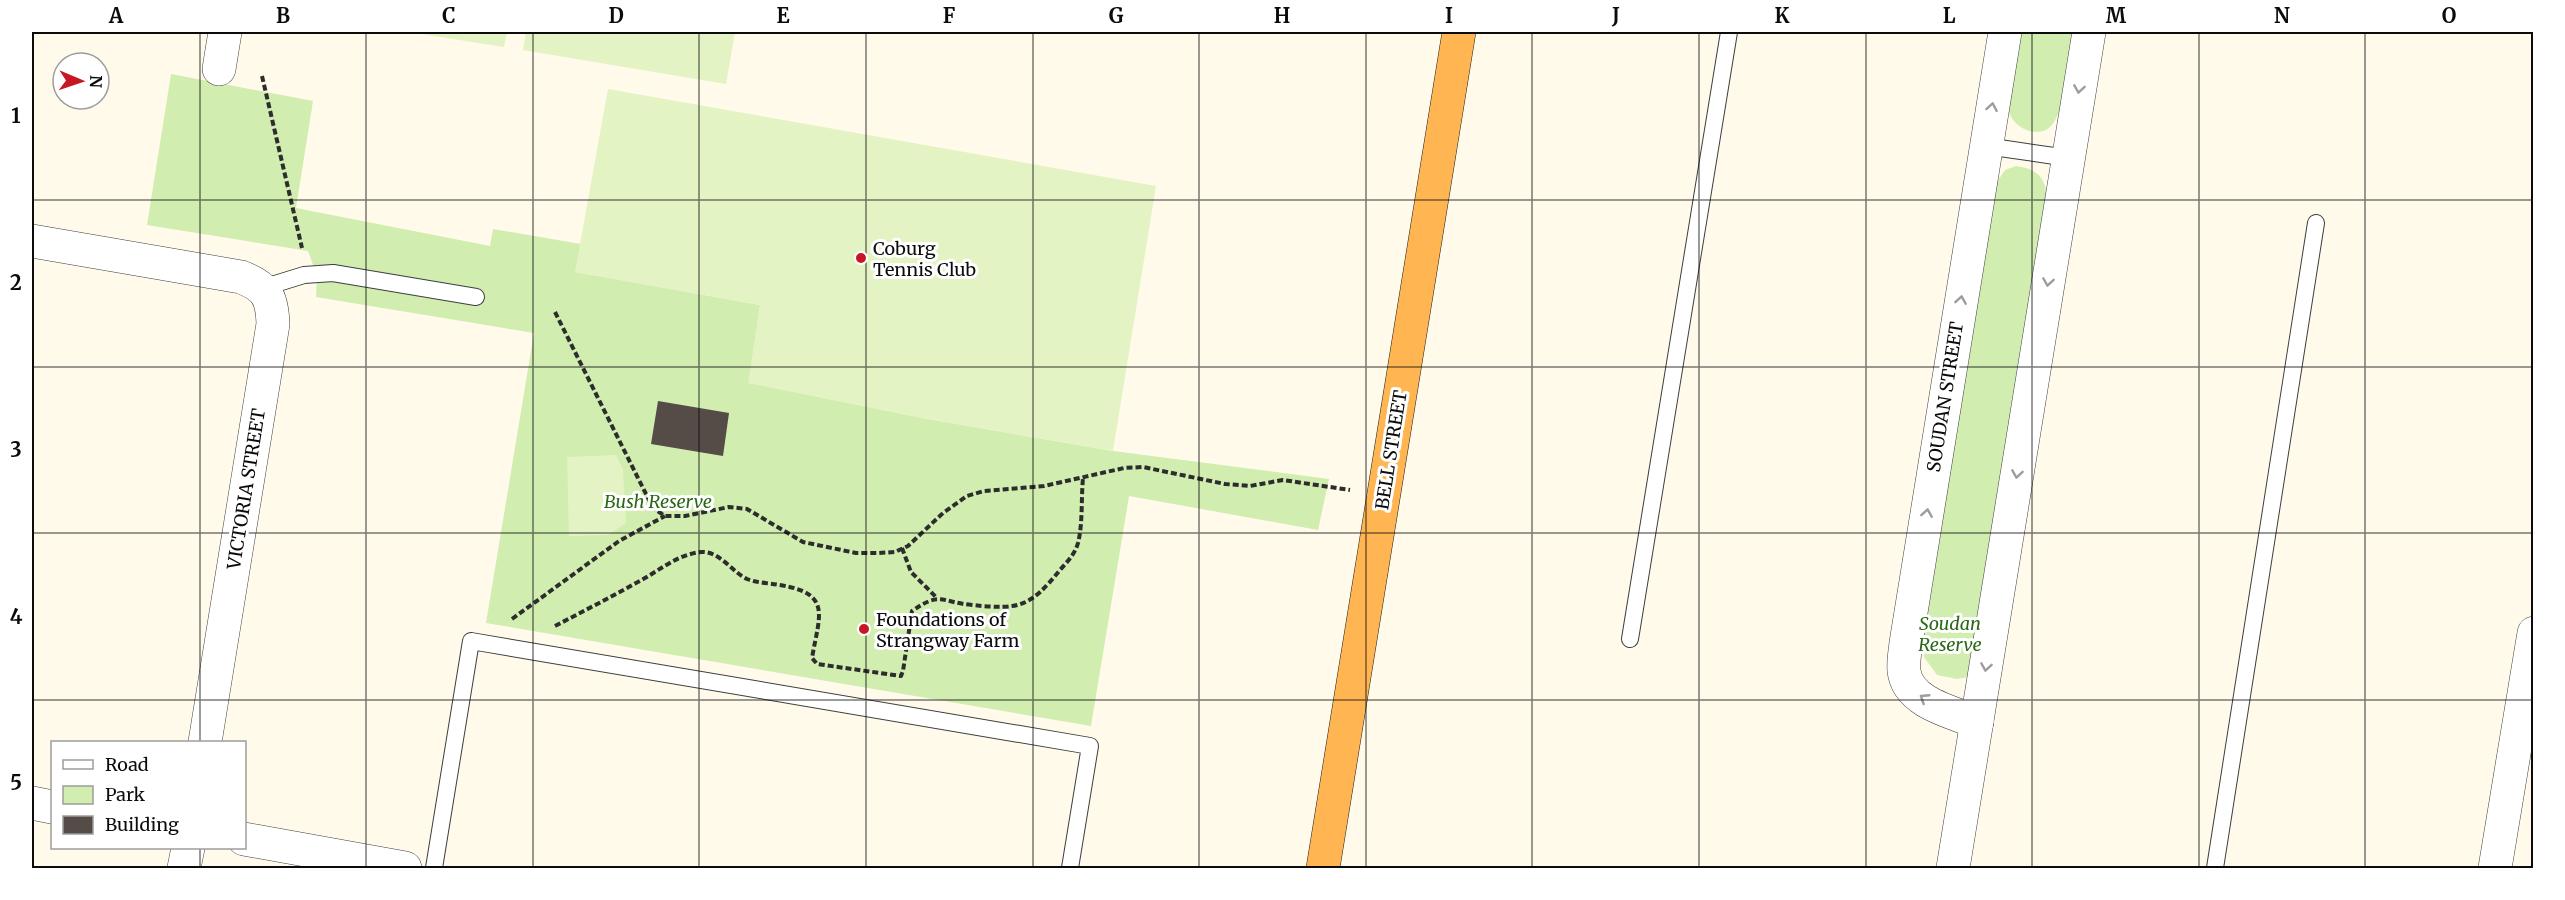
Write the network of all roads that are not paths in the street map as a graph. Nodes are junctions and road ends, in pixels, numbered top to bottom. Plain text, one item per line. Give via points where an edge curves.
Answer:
1 (225, 32) edge
2 (1459, 32) edge
3 (1729, 32) edge
4 (2005, 32) edge
5 (2089, 32) edge
6 (219, 69) dead end
7 (1986, 146) junction
8 (2068, 158) junction
9 (2316, 223) dead end
10 (32, 241) edge
11 (262, 288) junction
12 (476, 297) dead end
13 (2534, 633) edge
14 (1630, 639) dead end
15 (1977, 722) junction
16 (205, 741) edge
17 (32, 803) edge
18 (51, 807) edge
19 (246, 839) edge
20 (188, 849) edge
21 (184, 868) edge
22 (405, 868) edge
23 (434, 868) edge
24 (1070, 868) edge
25 (1323, 868) edge
26 (1953, 868) edge
27 (2215, 868) edge
28 (2495, 868) edge

1 - 6 street
2 - 25 highway, BELL STREET
3 - 14 lane
7 -> 4 street, SOUDAN STREET
5 -> 8 street
7 - 8 lane
15 -> 7 street, SOUDAN STREET via 1924,700 1909,687 1904,671
8 -> 15 street
9 - 27 lane
10 - 11 street via 241,277
11 - 12 lane via 304,275 324,274
11 - 16 street, VICTORIA STREET via 272,310 273,324
13 - 28 street
15 - 26 street
17 - 18 street
19 - 22 street
20 - 21 street
23 - 24 lane via 471,640 1090,746

